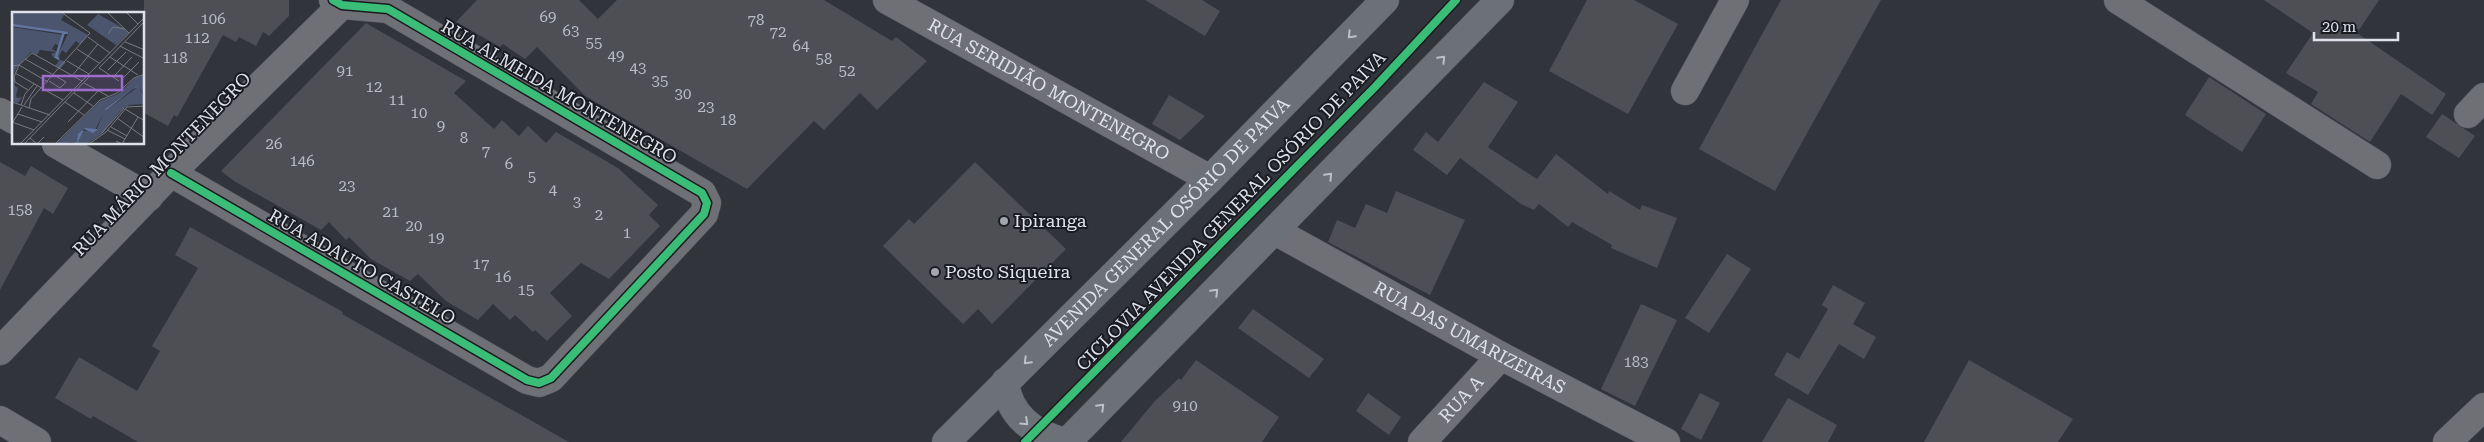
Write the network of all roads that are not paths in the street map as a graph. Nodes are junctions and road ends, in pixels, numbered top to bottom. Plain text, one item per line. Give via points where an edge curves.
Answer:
1 (1385, 0) edge
2 (1500, 0) edge
3 (1735, 0) edge
4 (2118, 0) edge
5 (892, 1) edge
6 (341, 2) edge
7 (1685, 91) dead end
8 (0, 112) edge
9 (12, 119) edge
10 (58, 145) edge
11 (2377, 165) dead end
12 (171, 173) junction
13 (1210, 180) junction
14 (149, 197) junction
15 (1275, 231) junction
16 (0, 352) edge
17 (1500, 356) junction
18 (1005, 382) junction
19 (540, 383) joint
20 (2484, 406) edge
21 (0, 420) edge
22 (37, 442) edge
23 (946, 442) edge
24 (1066, 442) edge
25 (1422, 442) edge
26 (1666, 442) edge
27 (2447, 442) edge

1 -> 13 main road, AVENIDA GENERAL OSÓRIO DE PAIVA
15 -> 2 main road
3 - 7 street
4 - 11 street
5 - 13 street, RUA SERIDIÃO MONTENEGRO
6 - 12 street, RUA MÁRIO MONTENEGRO
6 - 19 street, RUA ALMEIDA MONTENEGRO via 388,9 702,193 707,202 704,214 551,378
8 - 9 street
10 - 14 street
12 - 14 street, RUA MÁRIO MONTENEGRO
12 - 19 street, RUA ADAUTO CASTELO via 527,380
13 -> 18 main road, AVENIDA GENERAL OSÓRIO DE PAIVA
14 - 16 street, RUA MÁRIO MONTENEGRO
15 - 17 street, RUA DAS UMARIZEIRAS
24 -> 15 main road
17 - 25 street, RUA A
17 - 26 street, RUA DAS UMARIZEIRAS
18 - 23 main road, AVENIDA GENERAL OSÓRIO DE PAIVA
18 -> 24 main road via 1006,393 1019,418 1048,438
20 - 27 street
21 - 22 street

